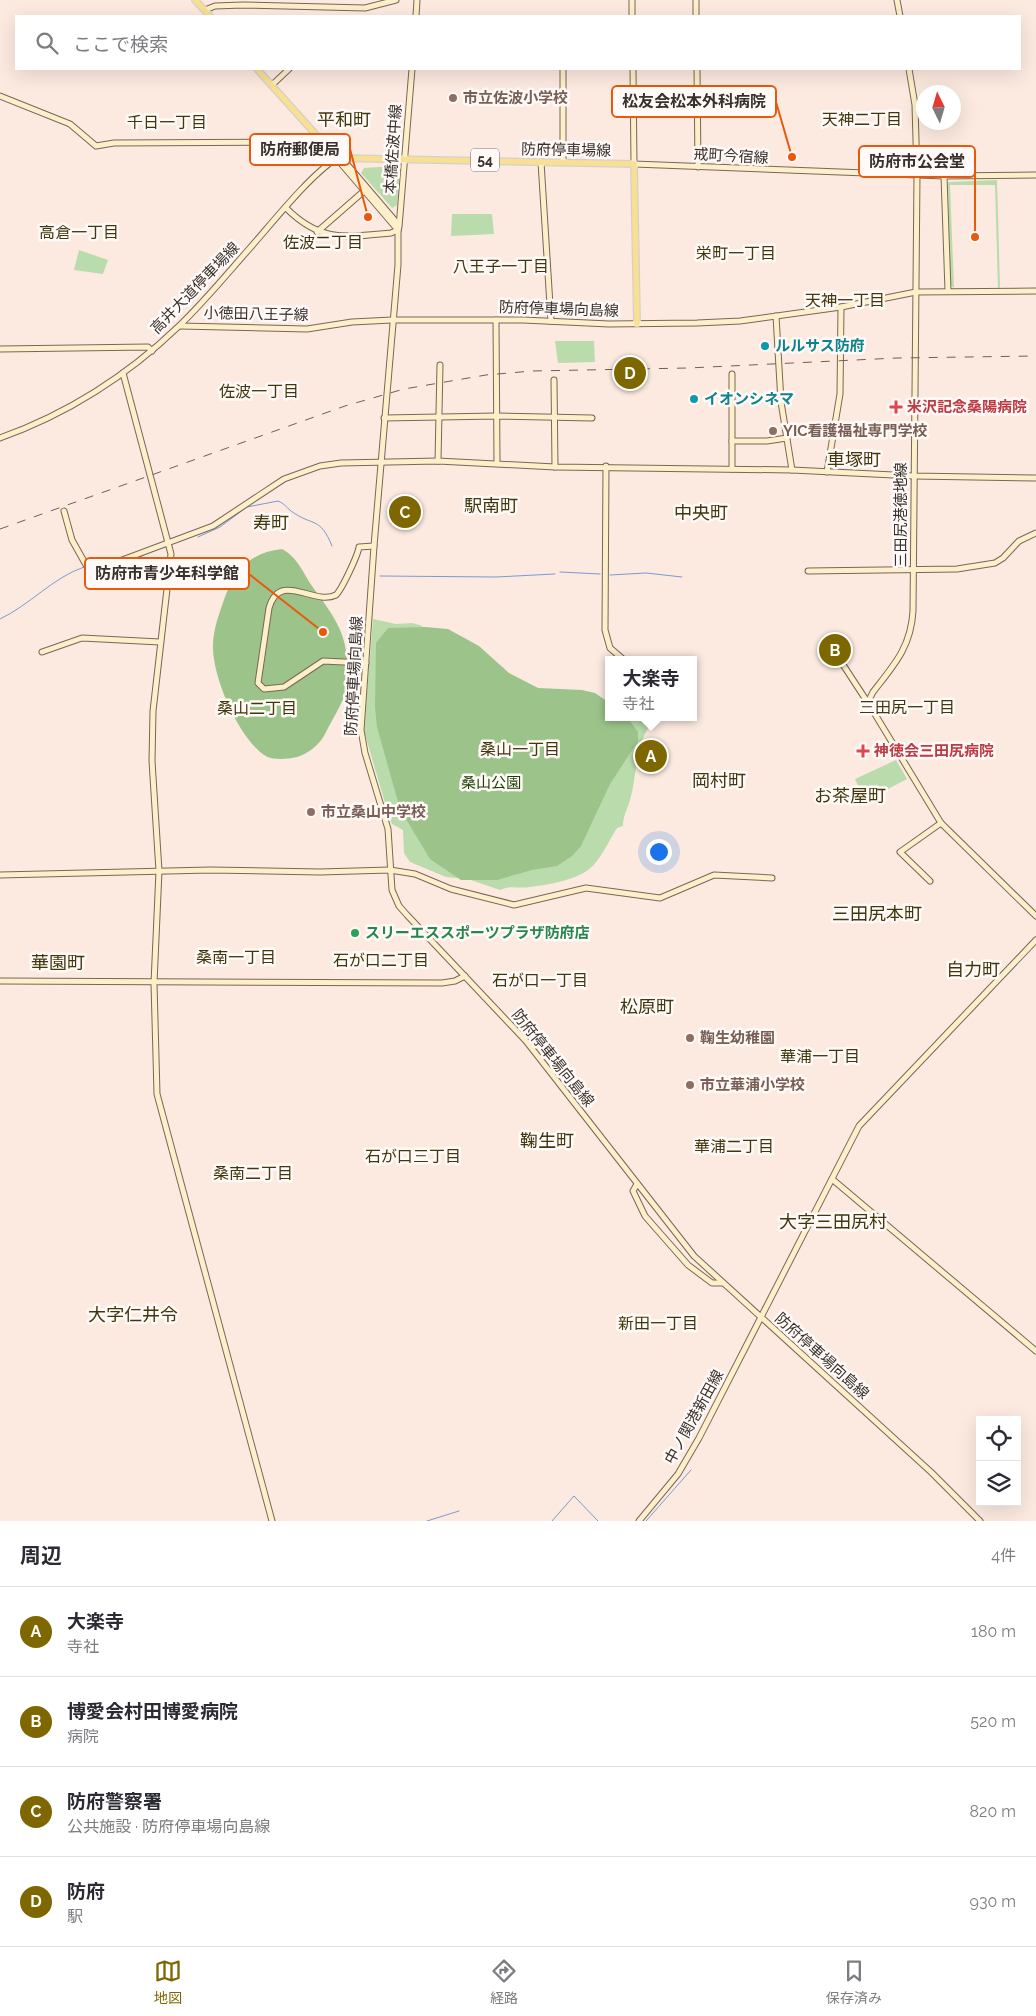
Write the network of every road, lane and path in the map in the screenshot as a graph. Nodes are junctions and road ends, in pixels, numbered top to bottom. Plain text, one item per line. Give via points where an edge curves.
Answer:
1 (195, 0) edge
2 (396, 0) edge
3 (417, 0) edge
4 (632, 0) edge
5 (696, 0) edge
6 (897, 0) edge
7 (205, 10) junction
8 (209, 15) edge
9 (416, 15) edge
10 (632, 15) edge
11 (696, 15) edge
12 (900, 15) edge
13 (258, 70) edge
14 (288, 70) edge
15 (412, 70) edge
16 (563, 70) edge
17 (633, 70) edge
18 (696, 70) edge
19 (909, 70) edge
20 (272, 85) junction
21 (0, 96) edge
22 (320, 139) junction
23 (337, 158) junction
24 (405, 159) junction
25 (541, 162) junction
26 (563, 162) junction
27 (634, 164) junction
28 (698, 167) junction
29 (917, 176) junction
30 (944, 176) junction
31 (1036, 176) edge
32 (364, 191) junction
33 (286, 208) junction
34 (398, 230) junction
35 (317, 232) junction
36 (948, 291) junction
37 (1036, 291) edge
38 (916, 292) junction
39 (841, 308) junction
40 (776, 316) junction
41 (392, 320) junction
42 (496, 320) junction
43 (551, 321) junction
44 (637, 323) junction
45 (180, 326) junction
46 (0, 349) edge
47 (152, 350) junction
48 (440, 366) dead end
49 (123, 373) junction
50 (732, 374) dead end
51 (554, 380) dead end
52 (496, 416) junction
53 (439, 417) junction
54 (555, 417) junction
55 (384, 418) junction
56 (592, 418) dead end
57 (0, 438) edge
58 (787, 438) junction
59 (732, 441) junction
60 (381, 461) junction
61 (438, 461) junction
62 (497, 463) junction
63 (606, 466) junction
64 (555, 467) junction
65 (732, 469) junction
66 (792, 470) junction
67 (827, 472) junction
68 (914, 476) junction
69 (1036, 478) edge
70 (64, 511) dead end
71 (1036, 533) edge
72 (169, 542) junction
73 (374, 546) junction
74 (914, 570) junction
75 (808, 571) dead end
76 (160, 642) junction
77 (42, 652) dead end
78 (619, 656) edge
79 (838, 657) dead end
80 (366, 663) junction
81 (870, 706) junction
82 (941, 823) junction
83 (158, 870) junction
84 (390, 870) junction
85 (0, 876) edge
86 (772, 878) dead end
87 (930, 881) dead end
88 (1036, 916) edge
89 (1036, 940) edge
90 (465, 976) junction
91 (0, 981) edge
92 (154, 982) junction
93 (832, 1179) junction
94 (637, 1184) junction
95 (723, 1283) junction
96 (761, 1318) junction
97 (1036, 1351) edge
98 (272, 1521) edge
99 (639, 1521) edge
100 (980, 1521) edge

1 - 7 main road
2 - 7 street via 365,8 215,6
3 - 9 street
4 - 10 street
5 - 11 street
6 - 12 street
7 - 8 main road
13 - 20 main road
14 - 20 street
15 - 24 street, 本橋佐波中線
16 - 26 street
17 - 27 street
18 - 28 street
19 - 29 street, 三田尻港徳地線 via 915,105
20 - 22 main road
21 - 22 street via 70,124 99,147 114,143 315,142
22 - 23 main road
23 - 24 main road, 防府停車場線 / 54
23 - 32 street
23 - 33 street, 高井大道停車場線
23 - 34 street via 346,163 389,211 398,224
24 - 25 main road, 防府停車場線 / 54
24 - 34 street, 本橋佐波中線
25 - 26 main road, 防府停車場線 / 54
25 - 43 street
26 - 27 main road, 防府停車場線 / 54
27 - 28 street, 戒町今宿線
27 - 44 main road
28 - 29 street, 戒町今宿線
29 - 30 street, 戒町今宿線
29 - 38 street, 三田尻港徳地線
30 - 31 street, 戒町今宿線
30 - 36 street
32 - 34 street
32 - 35 street
33 - 35 street via 302,224
33 - 45 street, 高井大道停車場線
34 - 35 street via 342,237
34 - 41 street, 本橋佐波中線
36 - 37 street
36 - 38 street
38 - 39 street
38 - 68 street, 三田尻港徳地線
39 - 40 street
39 - 67 street via 840,394
40 - 44 street via 722,322
40 - 58 street via 781,402
41 - 42 street, 防府停車場向島線
41 - 45 street, 小徳田八王子線 via 307,329
41 - 55 street, 防府停車場向島線
42 - 43 street, 防府停車場向島線
42 - 52 street
43 - 44 street, 防府停車場向島線
45 - 47 street, 高井大道停車場線
46 - 47 street via 148,347
47 - 49 street, 高井大道停車場線
48 - 53 street
49 - 57 street, 高井大道停車場線 via 69,406
49 - 72 street
50 - 59 street
51 - 54 street
52 - 53 street
52 - 54 street
52 - 62 street
53 - 55 street
53 - 61 street
54 - 56 street
54 - 64 street
55 - 60 street, 防府停車場向島線
58 - 59 street
58 - 66 street
59 - 65 street
60 - 61 street
60 - 72 street via 330,464 303,471 271,486 213,526
60 - 73 street, 防府停車場向島線
61 - 62 street
62 - 64 street
63 - 64 street
63 - 65 street
63 - 78 street via 605,630 610,648
65 - 66 street
66 - 67 street
67 - 68 street
68 - 69 street
68 - 74 street, 三田尻港徳地線
70 - 72 street via 72,540 90,572
71 - 74 street via 1019,540 995,563
72 - 76 street via 170,559
73 - 80 street, 防府停車場向島線
73 - 80 street via 360,547 339,591 332,596 287,590 274,597 269,608 258,683 264,689 279,689 317,663 329,660
74 - 75 street
74 - 81 street, 三田尻港徳地線 via 912,625 908,642 870,697
76 - 77 street via 82,638
76 - 83 street via 152,760
79 - 81 street
80 - 84 street, 防府停車場向島線 via 362,743 388,829
81 - 82 street
82 - 87 street via 900,852
82 - 88 street
83 - 84 street
83 - 85 street
83 - 92 street
84 - 86 street via 415,874 451,889 514,905 586,888 660,898 714,875
84 - 90 street, 防府停車場向島線 via 392,890 399,906
89 - 93 street, 中ノ関港新田線 via 859,1126
90 - 92 street via 442,982
90 - 94 street, 防府停車場向島線 via 526,1040
91 - 92 street
92 - 98 street via 158,1100
93 - 96 street, 中ノ関港新田線
93 - 97 street
94 - 95 street, 防府停車場向島線 via 694,1256
94 - 95 street via 633,1191 651,1224 700,1276 712,1283
95 - 96 street, 防府停車場向島線
96 - 99 street, 中ノ関港新田線 via 687,1460
96 - 100 street, 防府停車場向島線

